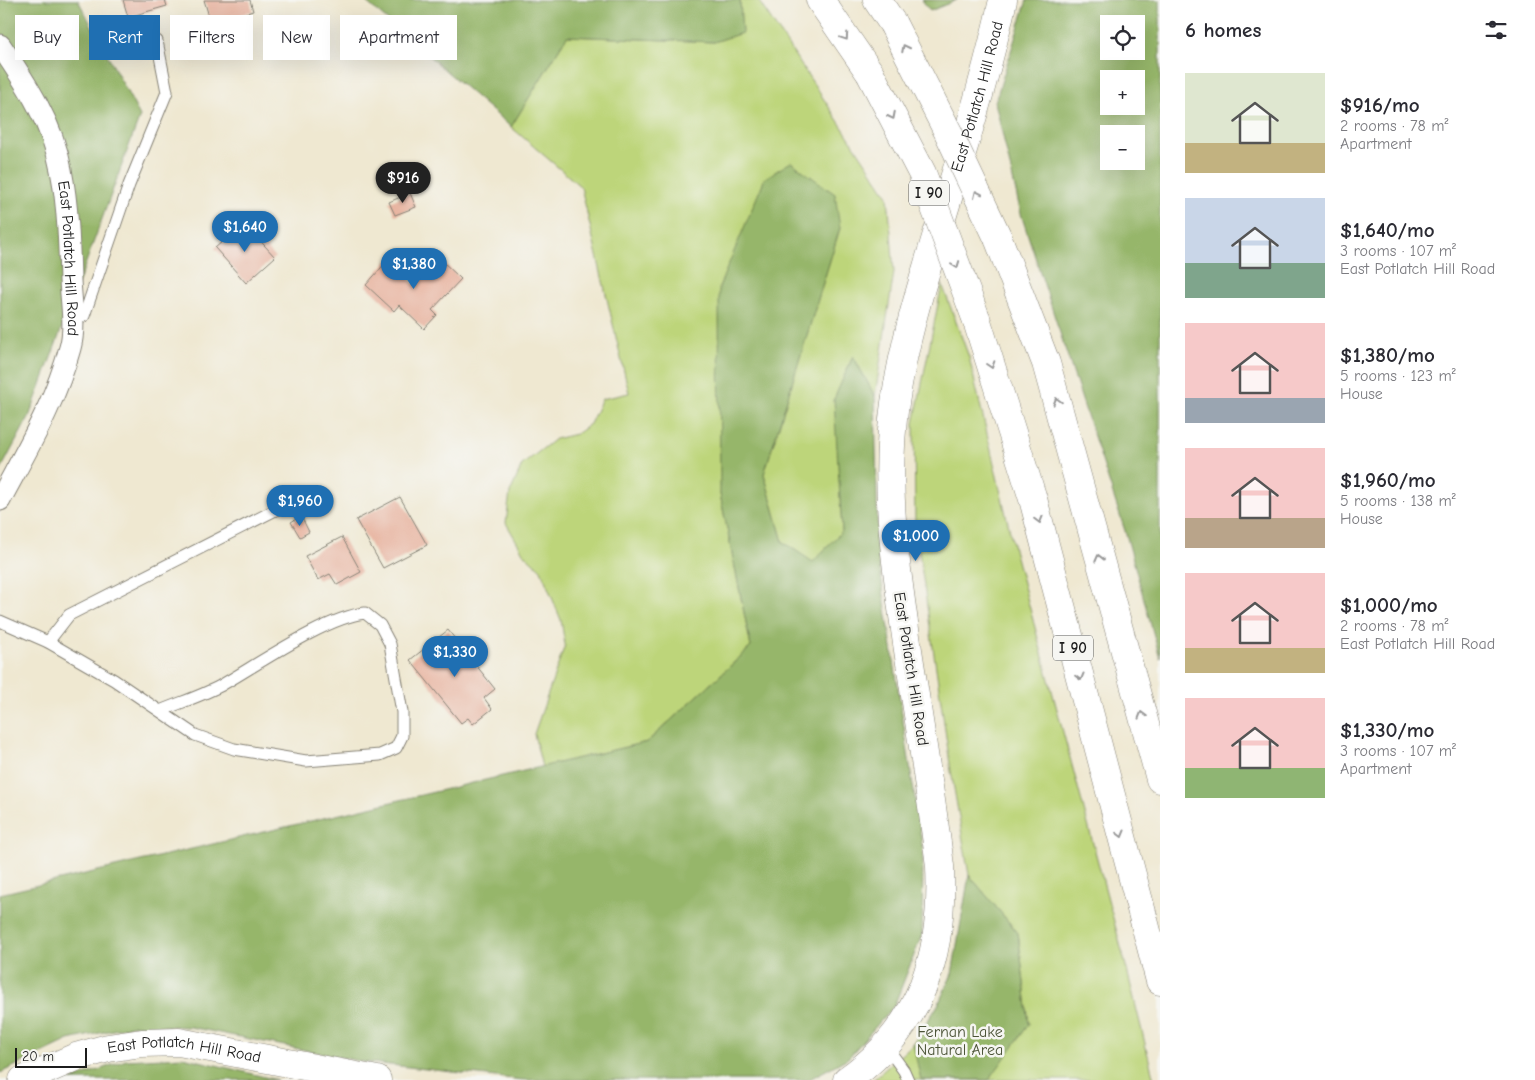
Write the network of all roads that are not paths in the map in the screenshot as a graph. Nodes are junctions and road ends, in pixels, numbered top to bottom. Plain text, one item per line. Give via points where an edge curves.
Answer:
1 (820, 0) edge
2 (878, 0) edge
3 (1003, 0) edge
4 (0, 45) edge
5 (160, 56) edge
6 (72, 318) junction
7 (299, 498) dead end
8 (0, 500) edge
9 (0, 621) edge
10 (48, 642) junction
11 (160, 711) junction
12 (1160, 779) edge
13 (1160, 981) edge
14 (886, 1046) junction
15 (23, 1080) edge
16 (378, 1080) edge
17 (847, 1080) edge
18 (908, 1080) edge

1 -> 13 main road, I 90, bridge via 870,73 922,173 976,318 1034,499
12 -> 2 main road, I 90, bridge via 1046,363 998,238 948,132
3 - 14 main road, East Potlatch Hill Road via 947,202 921,280 895,404 890,480 895,562 937,839 942,900 939,933 926,982 905,1021
4 - 6 street, East Potlatch Hill Road via 41,112 59,162 68,229
5 - 6 lane via 167,92 129,185 84,316
6 - 8 street, East Potlatch Hill Road via 70,346 58,383
7 - 10 lane via 69,615
9 - 10 lane
10 - 11 lane
11 - 11 lane via 195,735 234,749 306,761 380,755 396,748 402,736 402,712 390,644 380,625 365,613 353,614 320,628 217,688
14 - 17 main road, East Potlatch Hill Road
14 - 18 lane
15 - 16 main road, East Potlatch Hill Road via 76,1057 108,1048 179,1042

